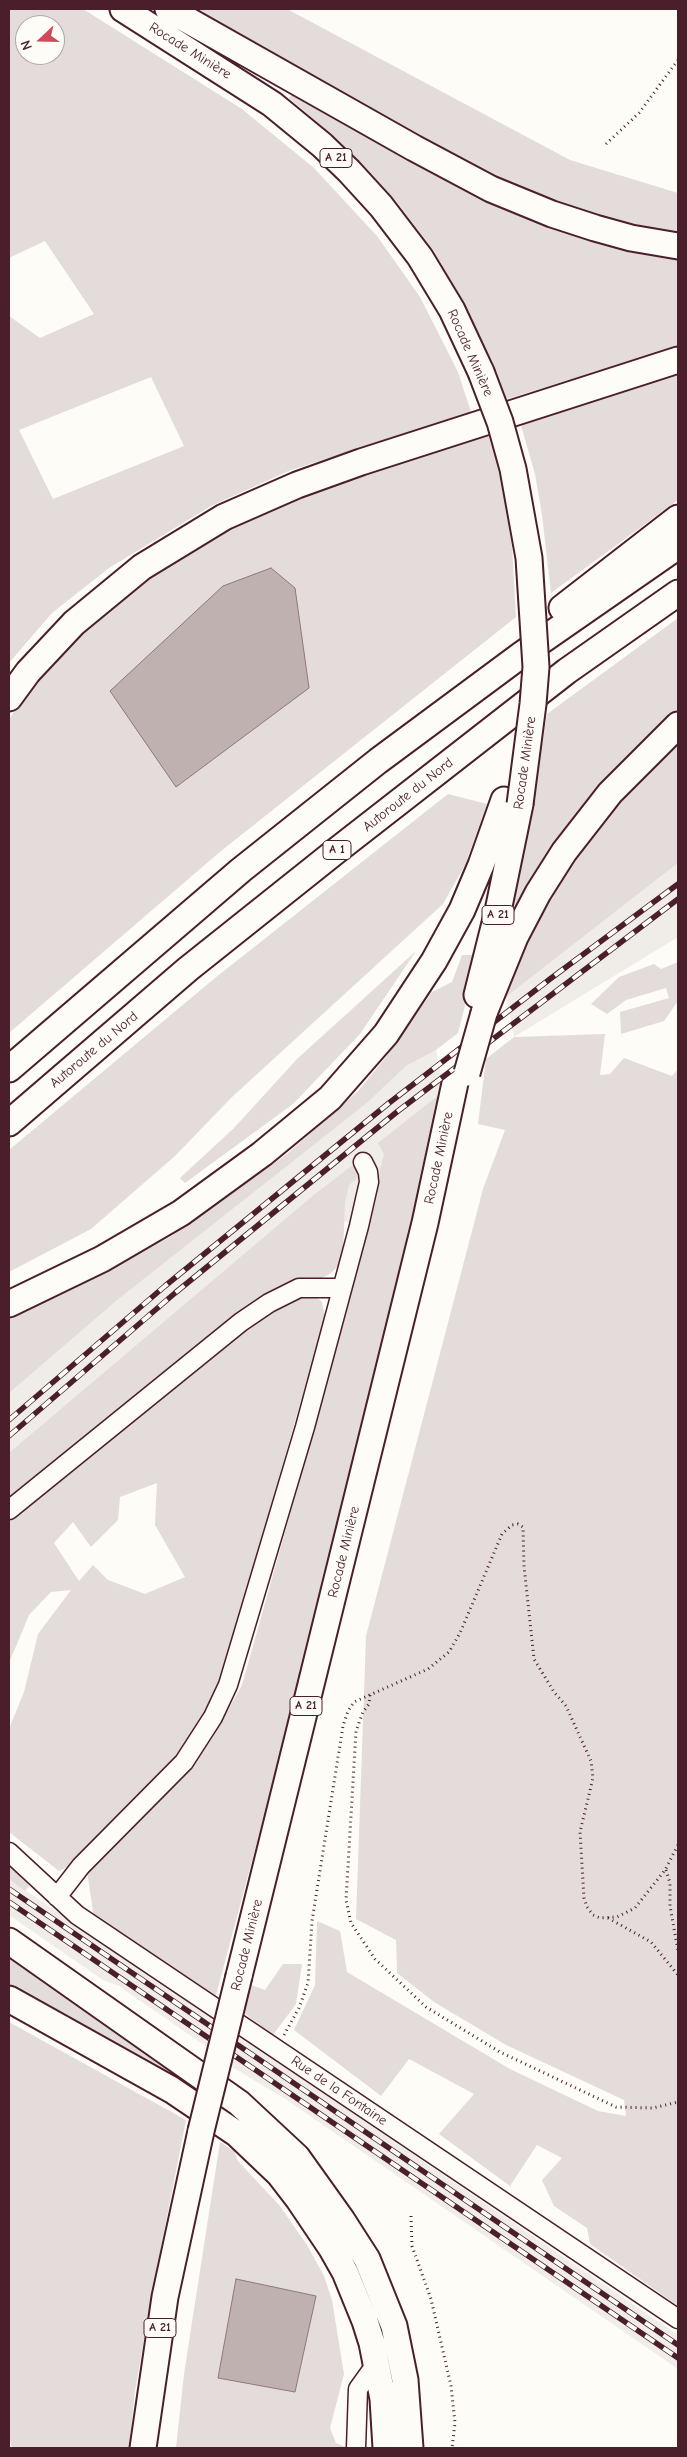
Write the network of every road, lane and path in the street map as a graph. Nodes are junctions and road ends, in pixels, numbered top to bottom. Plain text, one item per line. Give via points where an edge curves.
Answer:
1 (123, 9) edge
2 (168, 9) edge
3 (678, 60) edge
4 (606, 144) dead end
5 (678, 246) edge
6 (678, 360) edge
7 (678, 518) edge
8 (678, 546) edge
9 (678, 593) edge
10 (521, 655) junction
11 (9, 698) edge
12 (678, 724) edge
13 (512, 802) junction
14 (477, 1019) junction
15 (9, 1069) edge
16 (9, 1123) edge
17 (363, 1162) dead end
18 (342, 1288) junction
19 (9, 1304) edge
20 (9, 1510) edge
21 (370, 1695) junction
22 (678, 1845) edge
23 (9, 1852) edge
24 (665, 1870) junction
25 (57, 1897) junction
26 (608, 1918) junction
27 (9, 1941) edge
28 (678, 1951) edge
29 (678, 1975) edge
30 (9, 1999) edge
31 (274, 2047) junction
32 (678, 2102) edge
33 (411, 2216) dead end
34 (678, 2319) edge
35 (376, 2364) junction
36 (143, 2448) edge
37 (356, 2448) edge
38 (386, 2448) edge
39 (410, 2448) edge
40 (452, 2448) edge

1 - 13 highway, Rocade Minière / A 21, bridge via 272,104 301,127 349,171 380,206 420,257 452,310 500,422 525,530 536,667 533,704
2 - 5 highway via 491,188 595,228
3 - 4 path via 639,113
6 - 11 highway via 361,462 224,517 142,567 74,623 28,672
7 - 10 highway via 555,613
8 - 10 highway
9 - 16 highway, Autoroute du Nord / A 1 via 567,671 336,851 188,969
10 - 15 highway via 378,761 241,870
12 - 14 highway via 610,793 564,852 538,893
13 - 14 highway, Rocade Minière / A 21 via 498,911
13 - 19 highway via 462,910 434,961 386,1034 330,1098 262,1154 173,1217 102,1259
14 - 36 highway, Rocade Minière / A 21, bridge via 201,2131 165,2297
17 - 18 lane via 368,1182
18 - 20 lane via 299,1288 269,1303 241,1322
18 - 25 lane via 306,1428 228,1685 184,1762 82,1866
21 - 26 path via 428,1669 449,1652 502,1534 512,1525 523,1527 534,1659 566,1706 591,1761 593,1778 580,1832 584,1898 594,1915
21 - 31 path via 354,1702 343,1726 312,1921 308,1983 300,2008
21 - 32 path via 356,1732 346,1900 351,1923 375,1959 426,2007 509,2056 616,2107 653,2108
22 - 24 path
23 - 25 lane, Rue de la Fontaine
24 - 26 path via 635,1908
24 - 28 path via 670,1884 670,1906
25 - 31 lane, Rue de la Fontaine via 77,1914
26 - 29 path via 651,1942
27 - 39 highway via 239,2102 297,2157 366,2259 394,2326 405,2380
30 - 35 highway via 172,2090 261,2155 300,2200 345,2272 365,2321
31 - 34 lane, Rue de la Fontaine
33 - 40 path via 412,2246 431,2299 451,2386
35 - 37 lane via 358,2389
35 - 38 highway via 383,2399

